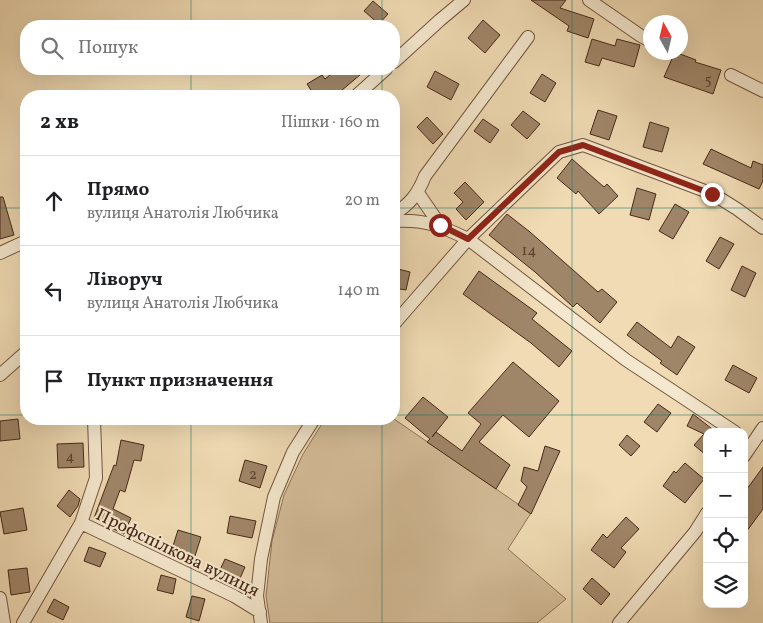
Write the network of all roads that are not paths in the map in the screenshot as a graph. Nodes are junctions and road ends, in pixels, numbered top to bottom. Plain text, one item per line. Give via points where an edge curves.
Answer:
1 (464, 0) edge
2 (589, 0) edge
3 (528, 37) dead end
4 (643, 37) edge
5 (400, 57) edge
6 (379, 75) edge
7 (731, 75) dead end
8 (363, 90) edge
9 (763, 91) edge
10 (418, 193) junction
11 (400, 210) edge
12 (400, 221) edge
13 (440, 225) junction
14 (763, 228) edge
15 (468, 239) junction
16 (20, 244) edge
17 (0, 253) edge
18 (400, 317) edge
19 (20, 358) edge
20 (0, 376) edge
21 (94, 425) edge
22 (310, 425) edge
23 (730, 428) edge
24 (763, 428) edge
25 (749, 440) edge
26 (704, 518) edge
27 (81, 523) junction
28 (0, 598) edge
29 (261, 617) edge
30 (4, 623) edge
31 (23, 623) edge
32 (619, 623) edge

1 - 5 street
2 - 4 street
3 - 10 street via 425,176
6 - 8 street
7 - 9 street
10 - 11 street
10 - 13 street
12 - 13 street
13 - 15 street
14 - 15 street via 712,194 583,145 559,152
15 - 18 street
15 - 23 street via 626,360
16 - 17 street
19 - 20 street
21 - 27 street via 96,478
22 - 29 street via 293,452 274,497 262,559 258,596
24 - 25 street
26 - 32 street
27 - 29 street, Профспілкова вулиця via 234,596
27 - 31 street
28 - 30 street

